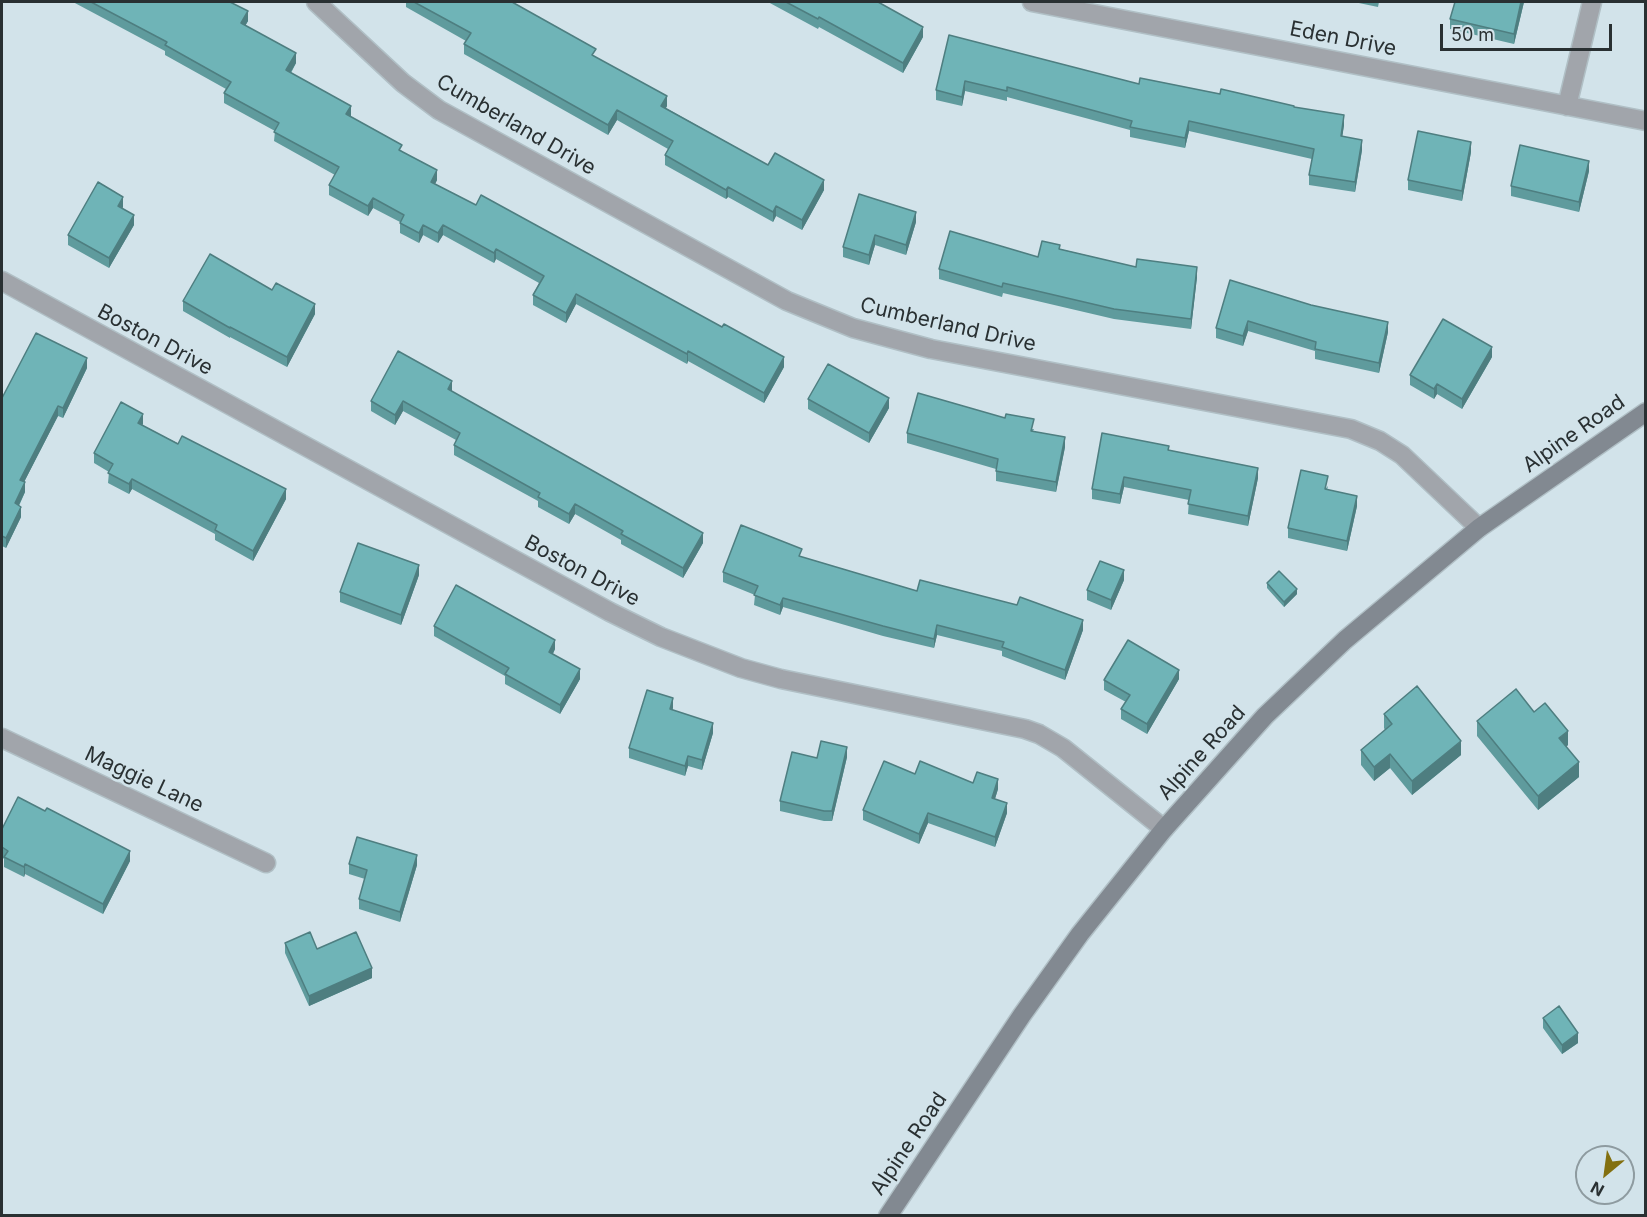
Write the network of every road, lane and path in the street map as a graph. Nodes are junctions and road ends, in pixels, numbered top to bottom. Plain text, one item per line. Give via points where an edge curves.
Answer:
1 (316, 2) edge
2 (1032, 2) edge
3 (1592, 2) edge
4 (1567, 106) junction
5 (1646, 121) edge
6 (2, 284) edge
7 (1646, 412) edge
8 (1479, 528) junction
9 (2, 738) edge
10 (1164, 829) junction
11 (266, 863) dead end
12 (888, 1215) edge

1 - 8 street, Cumberland Drive via 403,83 439,110 787,301 853,328 931,349 1351,429 1402,455
2 - 4 street, Eden Drive
3 - 4 street
4 - 5 street, Eden Drive
6 - 10 street, Boston Drive via 661,637 781,679 1039,734 1063,748
7 - 8 main road, Alpine Road
8 - 10 main road, Alpine Road via 1306,676
9 - 11 street, Maggie Lane
10 - 12 main road, Alpine Road via 1022,1015

